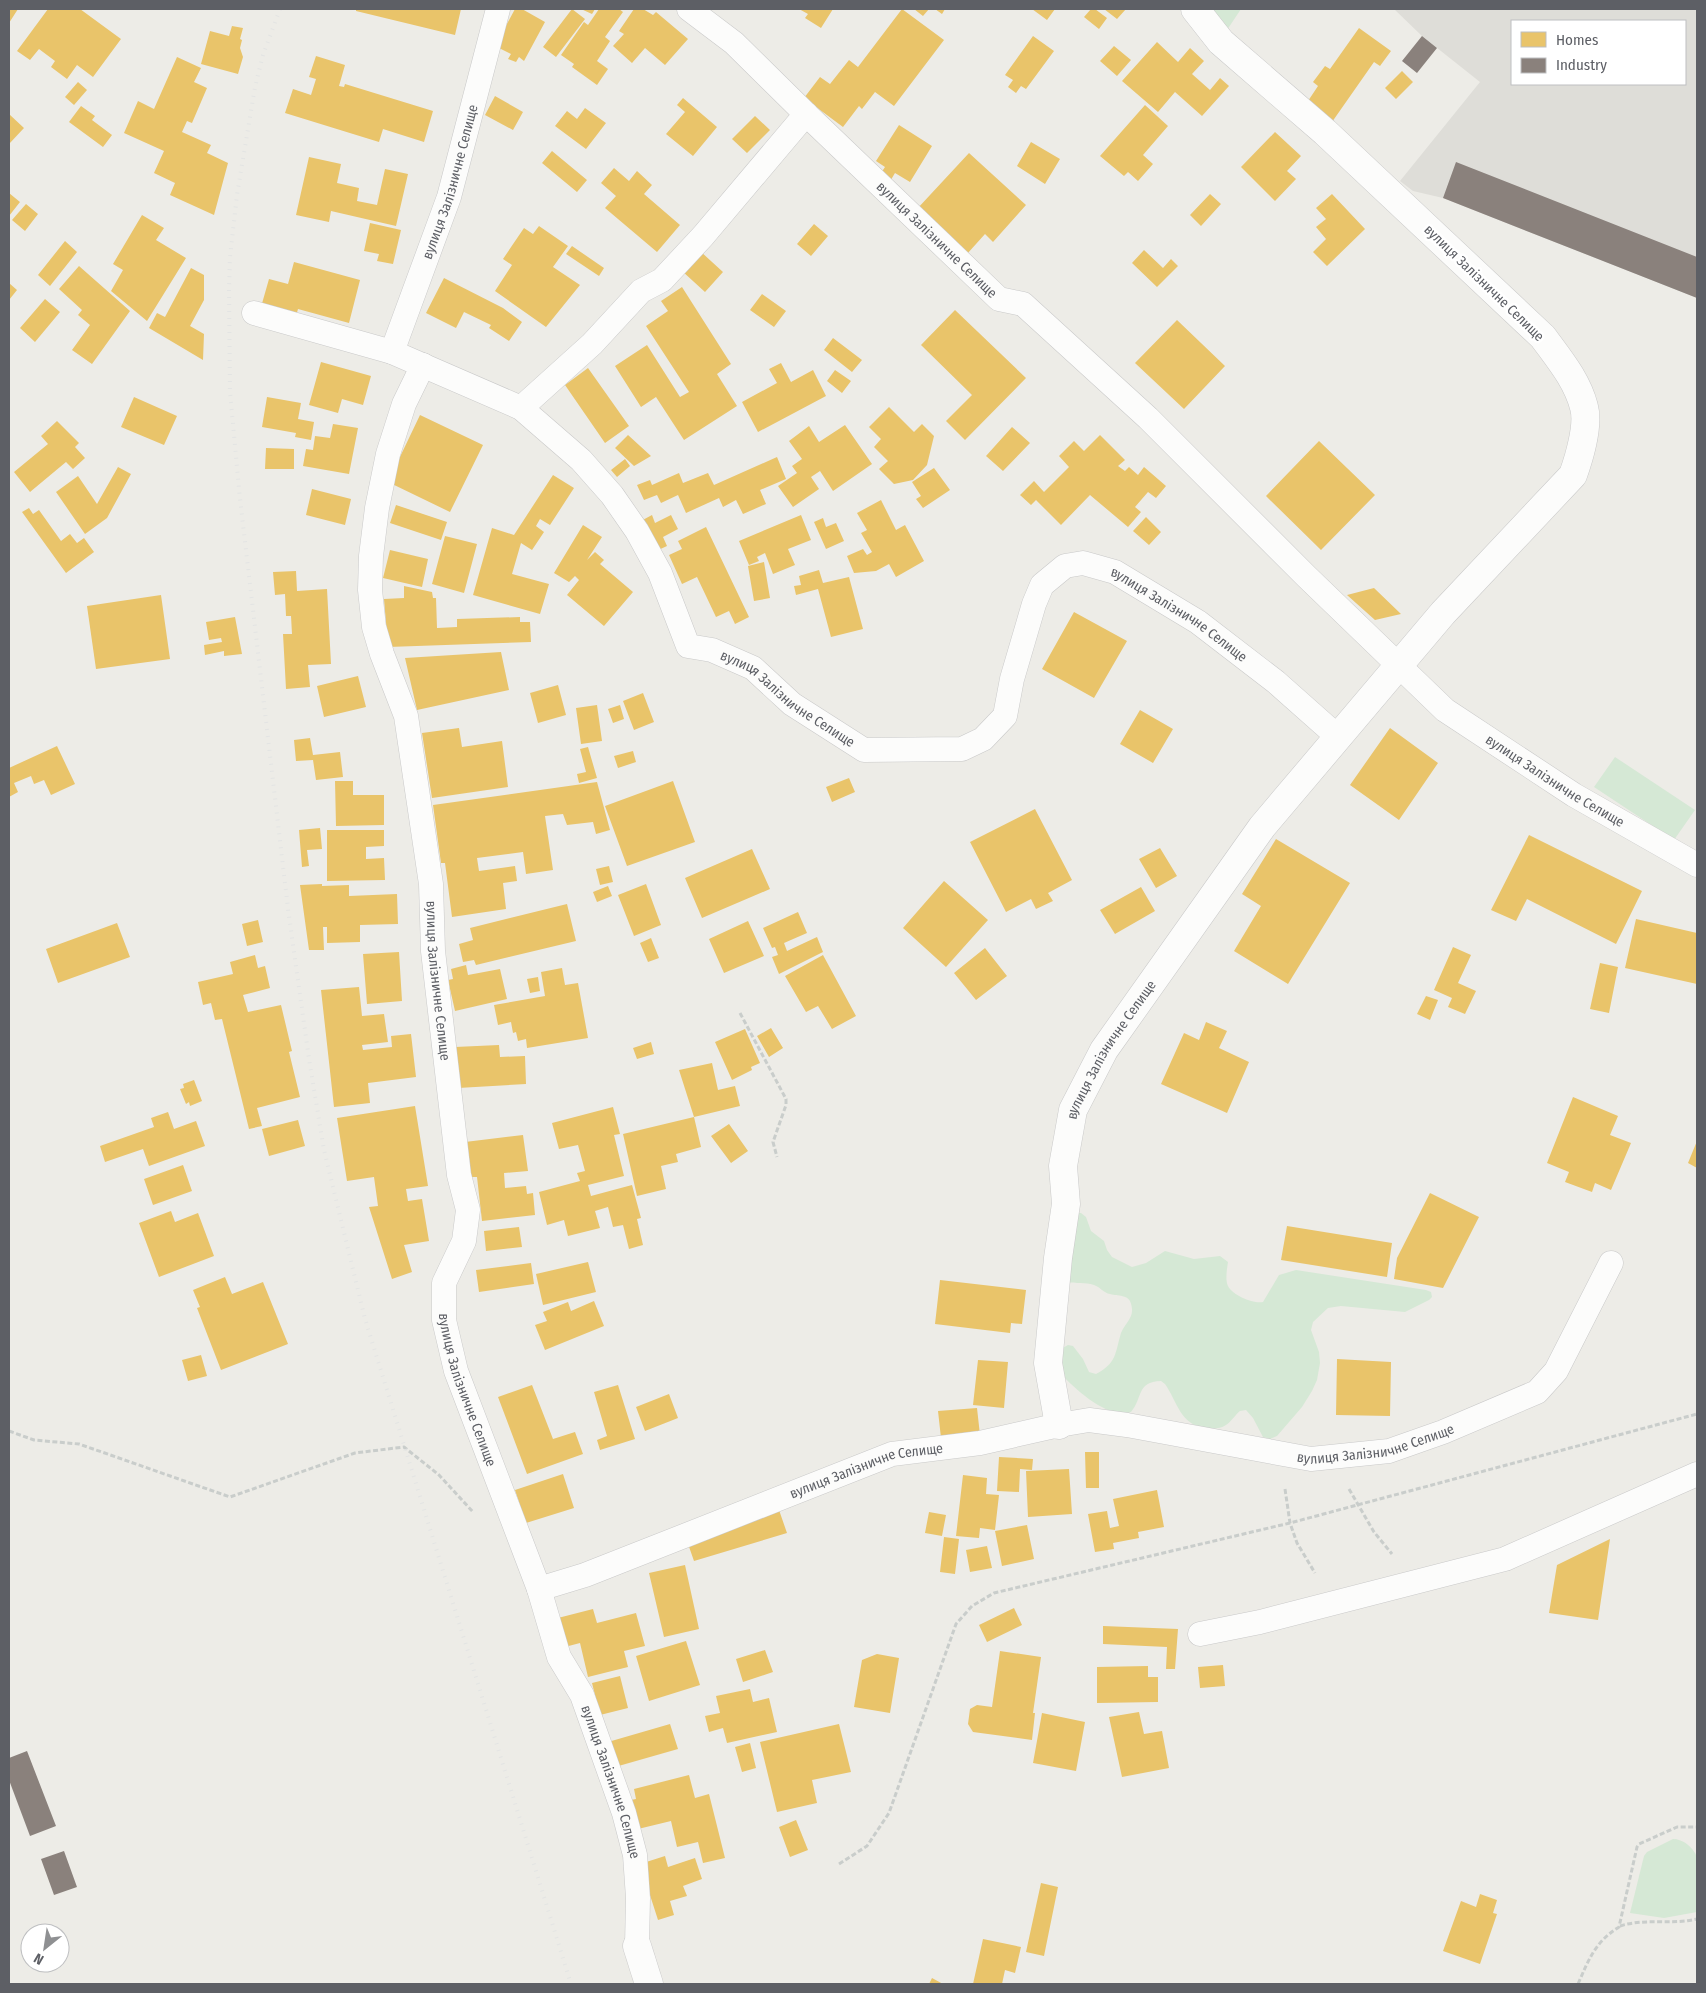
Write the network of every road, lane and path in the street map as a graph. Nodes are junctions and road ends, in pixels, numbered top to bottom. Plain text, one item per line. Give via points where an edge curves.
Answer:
1 (498, 9) edge
2 (689, 9) edge
3 (1195, 9) edge
4 (806, 114) junction
5 (254, 313) dead end
6 (392, 352) junction
7 (423, 365) junction
8 (521, 408) junction
9 (1399, 665) junction
10 (1338, 737) junction
11 (1697, 865) edge
12 (740, 1013) dead end
13 (777, 1157) dead end
14 (1611, 1263) dead end
15 (1697, 1414) edge
16 (1059, 1425) junction
17 (9, 1431) edge
18 (1258, 1450) junction
19 (1311, 1460) junction
20 (1697, 1474) edge
21 (1359, 1505) junction
22 (514, 1520) junction
23 (1290, 1523) junction
24 (1435, 1576) junction
25 (539, 1589) junction
26 (1331, 1602) junction
27 (1200, 1634) dead end
28 (1697, 1827) edge
29 (839, 1864) dead end
30 (1697, 1919) edge
31 (1619, 1927) junction
32 (637, 1946) joint
33 (649, 1984) edge
34 (1578, 1984) edge

1 - 6 lane, вулиця Залізничне Селище via 448,197
2 - 4 lane, вулиця Залізничне Селище via 734,43
3 - 9 street, вулиця Залізничне Селище via 1221,42 1325,132 1543,337 1570,374 1585,408 1582,446 1573,475
4 - 8 lane via 662,280 641,291 592,344
4 - 9 lane, вулиця Залізничне Селище via 999,299 1023,304 1148,418
5 - 6 lane, вулиця Залізничне Селище
6 - 7 lane, вулиця Залізничне Селище
7 - 8 lane, вулиця Залізничне Селище
7 - 22 lane, вулиця Залізничне Селище via 404,404 388,454 376,518 370,590 374,627 406,716 430,884 433,951 459,1175 468,1210 464,1241 444,1284 444,1320 456,1371
8 - 10 lane, вулиця Залізничне Селище via 581,460 612,495 660,573 688,646 712,650 753,668 792,704 864,750 962,749 983,739 1005,716 1012,679 1042,585 1065,566 1083,563 1115,572 1198,622 1276,682
9 - 10 street, вулиця Залізничне Селище
9 - 11 lane, вулиця Залізничне Селище via 1445,710 1574,795
10 - 16 street, вулиця Залізничне Селище via 1262,827 1104,1050 1074,1110 1063,1166 1066,1204 1048,1363
12 - 13 path via 786,1099 773,1142
14 - 19 lane, вулиця Залізничне Селище via 1556,1371 1538,1392 1389,1451
15 - 21 path
16 - 18 lane, вулиця Залізничне Селище via 1089,1420 1127,1424
16 - 25 lane, вулиця Залізничне Селище via 980,1443 892,1454 585,1575
17 - 22 path via 34,1440 79,1444 230,1497 355,1453 404,1447 439,1475 478,1517 486,1521
18 - 19 lane, вулиця Залізничне Селище
18 - 23 path via 1285,1488
19 - 21 path via 1351,1490
20 - 24 lane via 1505,1559
21 - 23 path
21 - 24 path via 1374,1532 1395,1557
22 - 25 lane, вулиця Залізничне Селище
23 - 26 path via 1297,1543
23 - 29 path via 994,1593 972,1606 956,1624 889,1813 867,1846
24 - 26 lane
25 - 32 lane, вулиця Залізничне Селище via 558,1657 582,1695 624,1813 635,1855
26 - 27 lane via 1260,1622
28 - 31 path via 1677,1827 1639,1844
30 - 31 path via 1634,1922
31 - 34 path via 1607,1934 1592,1952
32 - 33 street, вулиця Залізничне Селище

